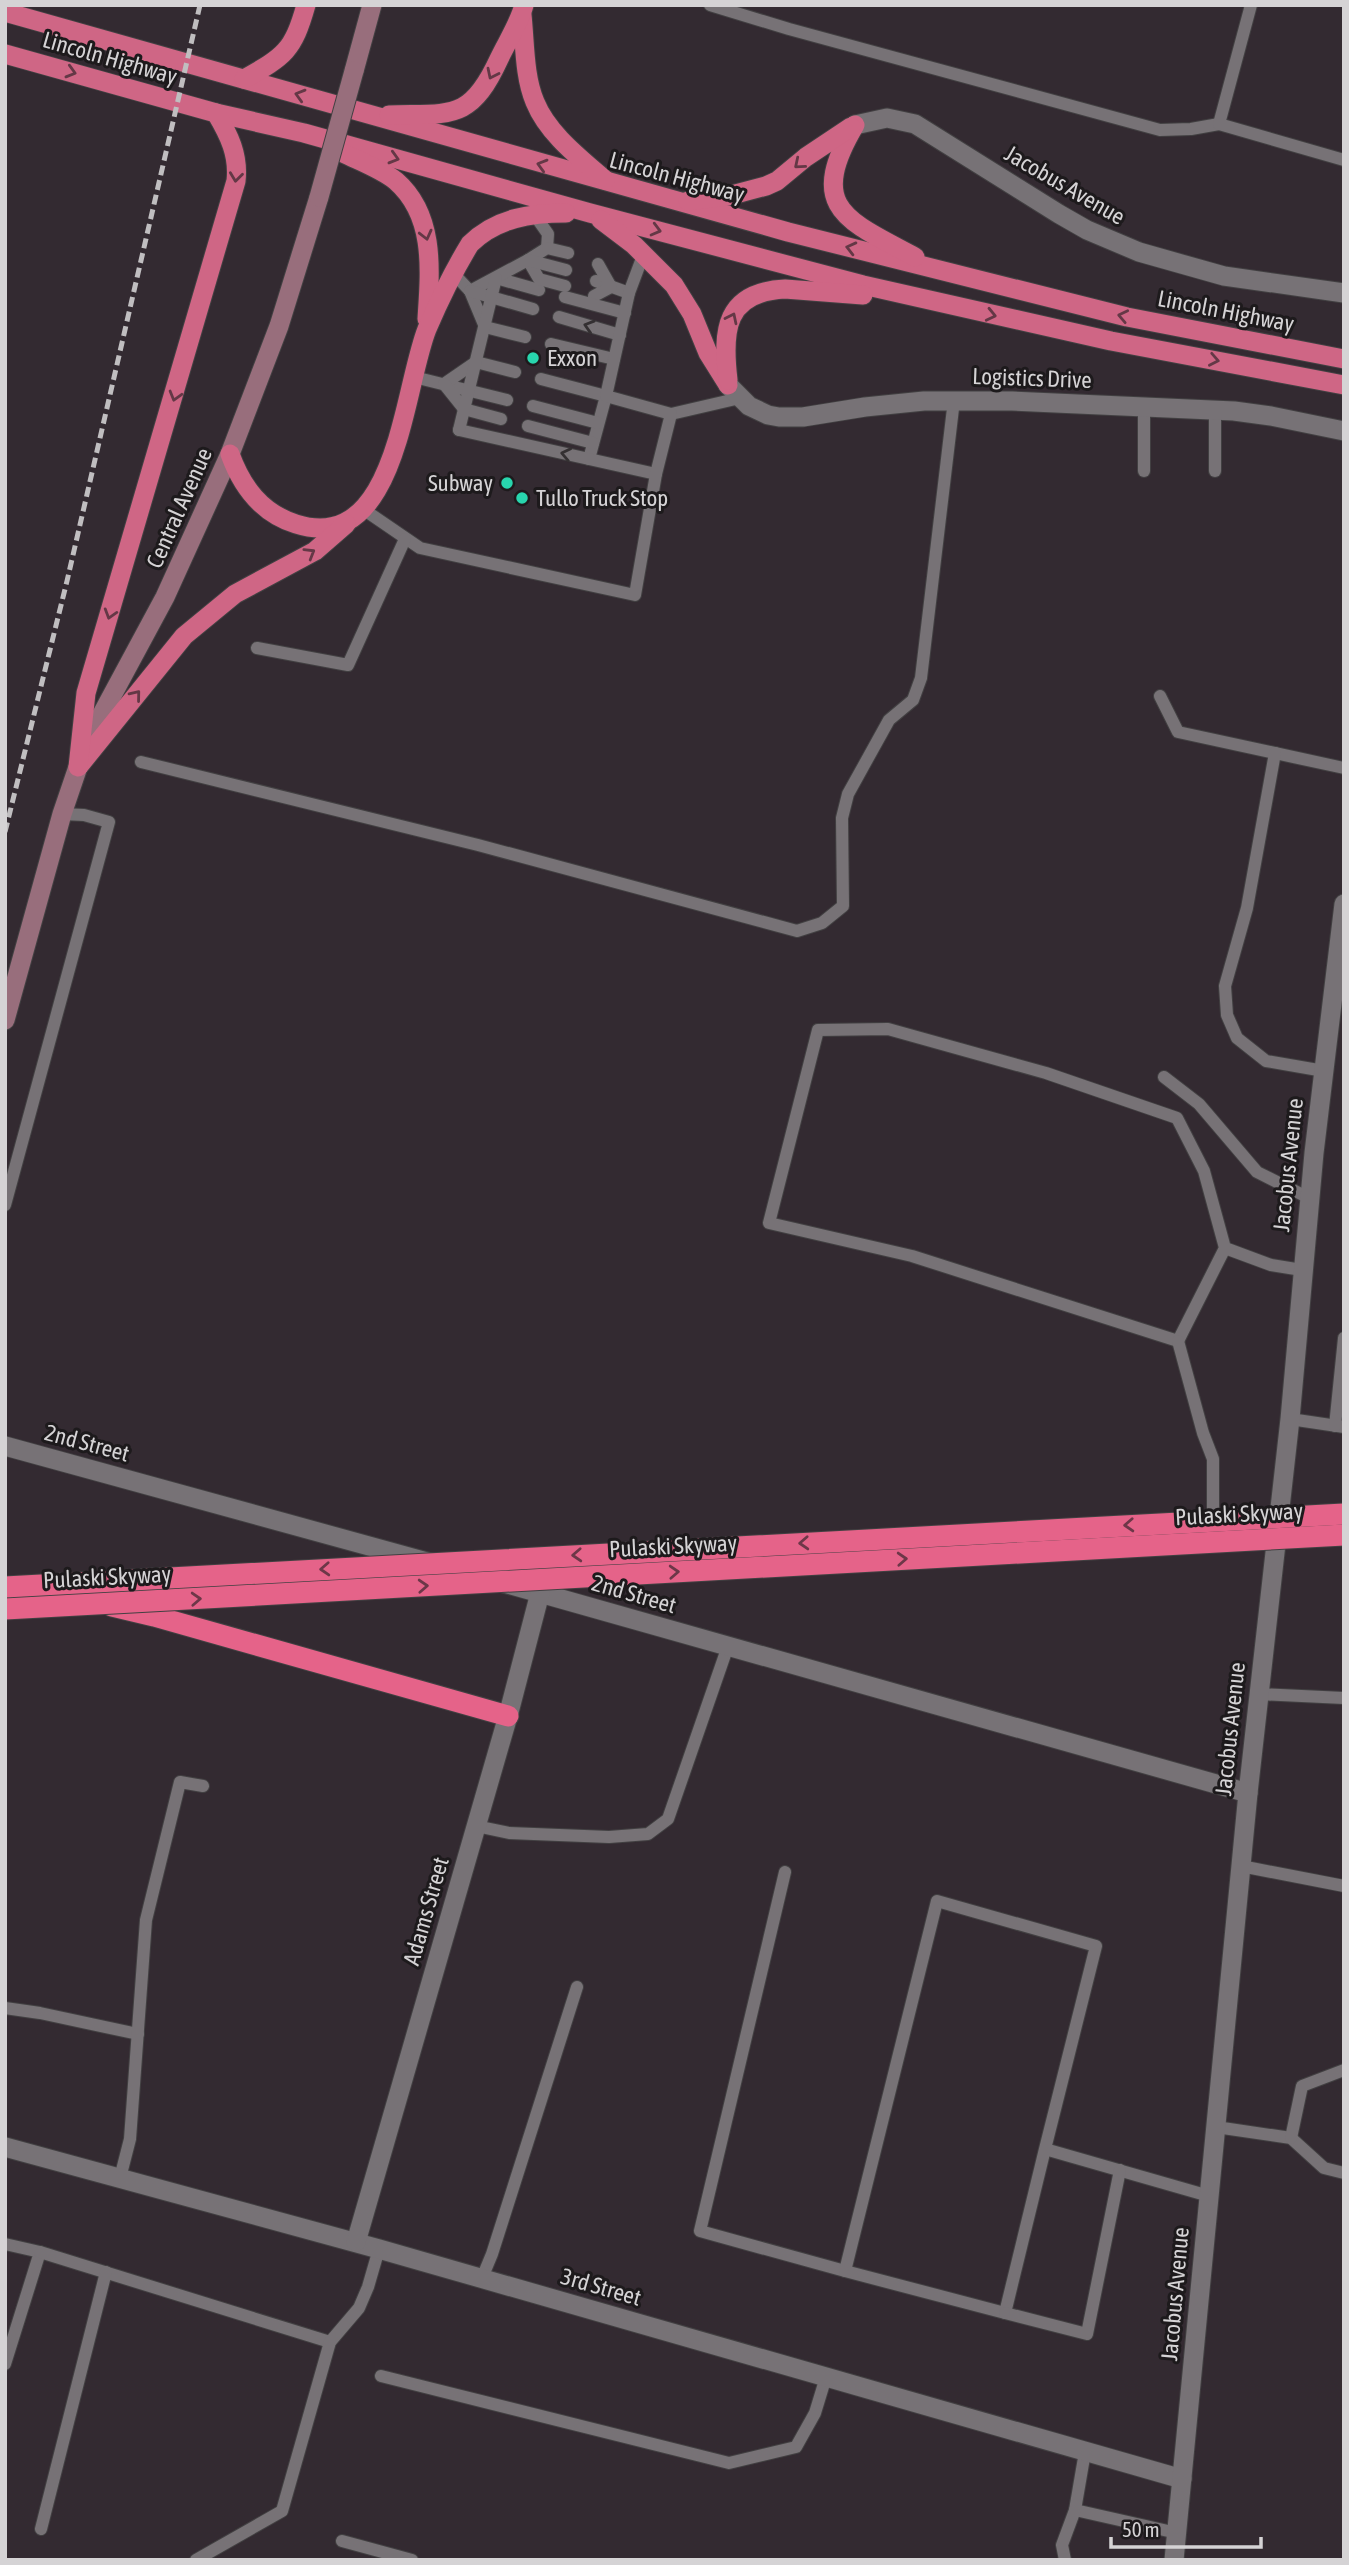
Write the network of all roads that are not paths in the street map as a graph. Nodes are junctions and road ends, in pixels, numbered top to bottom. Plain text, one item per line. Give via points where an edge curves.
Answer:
1 (306, 5) edge
2 (372, 5) edge
3 (710, 5) edge
4 (1251, 5) edge
5 (523, 9) edge
6 (5, 12) edge
7 (5, 54) edge
8 (244, 79) junction
9 (216, 113) junction
10 (370, 116) junction
11 (1219, 124) junction
12 (855, 125) junction
13 (304, 133) junction
14 (1344, 160) edge
15 (608, 183) junction
16 (679, 202) junction
17 (590, 213) junction
18 (534, 214) junction
19 (547, 248) junction
20 (568, 253) dead end
21 (644, 253) junction
22 (528, 260) junction
23 (598, 264) dead end
24 (566, 270) dead end
25 (940, 271) junction
26 (454, 274) junction
27 (496, 278) junction
28 (596, 281) dead end
29 (611, 287) junction
30 (470, 290) junction
31 (539, 290) dead end
32 (629, 293) junction
33 (1344, 293) edge
34 (594, 296) dead end
35 (492, 297) junction
36 (925, 300) junction
37 (533, 309) dead end
38 (625, 313) junction
39 (559, 317) dead end
40 (485, 327) junction
41 (427, 330) junction
42 (620, 335) junction
43 (525, 337) dead end
44 (551, 344) dead end
45 (614, 359) junction
46 (1344, 359) edge
47 (476, 362) junction
48 (515, 372) dead end
49 (414, 377) junction
50 (541, 379) dead end
51 (444, 384) junction
52 (1344, 385) edge
53 (469, 390) junction
54 (734, 392) junction
55 (606, 396) junction
56 (507, 400) dead end
57 (954, 400) junction
58 (1144, 406) junction
59 (533, 407) dead end
60 (464, 409) junction
61 (1215, 410) junction
62 (671, 414) junction
63 (501, 419) dead end
64 (598, 424) junction
65 (528, 426) dead end
66 (459, 430) junction
67 (1344, 431) edge
68 (593, 443) junction
69 (230, 454) junction
70 (589, 459) junction
71 (1144, 471) dead end
72 (1215, 471) dead end
73 (656, 474) junction
74 (356, 515) junction
75 (405, 538) junction
76 (257, 648) dead end
77 (1160, 696) dead end
78 (1275, 753) junction
79 (141, 762) dead end
80 (78, 767) junction
81 (1344, 768) edge
82 (62, 814) junction
83 (1344, 904) edge
84 (5, 1020) edge
85 (1324, 1071) junction
86 (1164, 1077) dead end
87 (1309, 1198) junction
88 (5, 1205) edge
89 (1224, 1248) junction
90 (1302, 1270) junction
91 (1344, 1338) edge
92 (1178, 1341) junction
93 (1290, 1419) junction
94 (1339, 1426) edge
95 (5, 1446) edge
96 (1344, 1514) edge
97 (1344, 1535) edge
98 (1214, 1546) dead end
99 (5, 1587) edge
100 (540, 1593) junction
101 (5, 1598) edge
102 (5, 1609) edge
103 (728, 1646) junction
104 (1258, 1694) junction
105 (1344, 1698) edge
106 (508, 1716) junction
107 (203, 1786) dead end
108 (1248, 1793) junction
109 (476, 1826) junction
110 (1241, 1866) junction
111 (785, 1872) dead end
112 (1344, 1886) edge
113 (576, 1987) dead end
114 (5, 2008) edge
115 (138, 2034) junction
116 (1344, 2070) edge
117 (1216, 2127) junction
118 (1291, 2138) junction
119 (5, 2147) edge
120 (1045, 2150) junction
121 (1120, 2170) junction
122 (1344, 2173) edge
123 (120, 2178) junction
124 (1209, 2196) junction
125 (356, 2242) junction
126 (5, 2244) edge
127 (379, 2249) junction
128 (40, 2252) junction
129 (845, 2271) junction
130 (106, 2272) junction
131 (482, 2278) junction
132 (1005, 2314) junction
133 (330, 2342) junction
134 (5, 2364) edge
135 (381, 2376) dead end
136 (826, 2377) junction
137 (1085, 2452) junction
138 (1182, 2479) junction
139 (1075, 2510) junction
140 (41, 2529) dead end
141 (1177, 2533) junction
142 (342, 2541) dead end
143 (196, 2560) edge
144 (412, 2560) edge
145 (1065, 2560) edge
146 (1174, 2560) edge

1 - 8 highway via 290,46 274,62
2 - 69 main road, Central Avenue, bridge via 279,326
3 - 11 lane via 1160,130
4 - 11 lane
5 -> 10 highway via 488,84 474,101 441,113
5 - 15 highway via 526,64 535,102 555,132
6 - 8 highway, Lincoln Highway
7 -> 9 highway, Lincoln Highway
10 -> 8 highway, Lincoln Highway
9 - 13 highway, Lincoln Highway
9 -> 80 highway via 235,152 236,181 86,693
15 -> 10 highway, Lincoln Highway
11 - 14 lane
12 -> 16 highway via 766,187
12 - 25 highway via 835,166 836,204 858,226
12 - 33 street, Jacobus Avenue via 887,118 915,124 1087,230 1139,252 1224,276
13 -> 17 highway, Lincoln Highway
13 -> 41 highway via 396,181 411,200 424,225 429,251
15 - 16 highway, Lincoln Highway
25 -> 16 highway, Lincoln Highway
17 - 18 highway
17 - 21 highway
17 -> 36 highway, Lincoln Highway
18 - 19 lane via 548,234
18 - 26 highway via 480,234
19 - 20 lane
19 - 22 lane
21 - 32 lane
21 - 54 highway via 684,300 708,353
22 - 24 lane
22 - 27 lane
22 - 38 lane via 539,279
23 - 29 lane
46 -> 25 highway, Lincoln Highway via 1127,317
26 - 30 lane
26 - 41 highway
27 - 30 lane
27 - 31 lane
27 - 35 lane
28 - 29 lane
29 - 32 lane
29 - 34 lane
30 - 35 lane
30 - 40 lane
32 - 38 lane
35 - 37 lane
35 - 40 lane
36 -> 52 highway, Lincoln Highway
54 -> 36 highway via 724,351 726,328 736,309 751,296 785,289
38 - 42 lane
42 -> 39 lane
40 - 43 lane
40 - 47 lane
41 - 49 highway
42 - 45 lane
44 - 45 lane
45 - 55 lane
47 - 48 lane
47 - 51 lane
47 - 53 lane
49 - 51 lane
49 - 74 highway via 385,477
50 - 55 lane
51 - 53 lane
51 - 60 lane
51 - 66 lane
53 - 56 lane
53 - 60 lane
54 - 57 street, Logistics Drive via 768,415 790,418
54 - 62 lane
55 - 62 lane
55 - 64 lane
57 - 58 street, Logistics Drive
57 - 79 lane via 921,678 914,700 889,720 848,794 842,818 843,906 822,923 797,931 478,845
58 - 61 street, Logistics Drive
58 - 71 lane
59 - 64 lane
60 - 63 lane
60 - 66 lane
61 - 67 street, Logistics Drive
61 - 72 lane
62 - 73 lane
64 - 68 lane
65 - 68 lane
70 -> 66 lane
68 - 70 lane
69 - 74 highway via 245,486 271,514 316,528 328,528
69 - 80 main road, Central Avenue via 166,597
70 - 73 lane
73 - 75 lane via 635,595 420,548
74 - 75 lane
80 -> 74 highway via 192,629 244,588 315,551
75 - 76 lane via 348,665
77 - 78 lane via 1178,732
78 - 81 lane
78 - 85 lane via 1247,908 1225,986 1227,1015 1237,1038 1266,1061
80 - 82 main road, Central Avenue
82 - 84 main road, Central Avenue
82 - 88 lane via 109,822
83 - 85 street, Jacobus Avenue
85 - 87 street, Jacobus Avenue
86 - 87 lane via 1199,1104 1256,1172
87 - 90 street, Jacobus Avenue
89 - 90 lane via 1271,1265
89 - 92 lane
89 - 92 lane via 1205,1171 1177,1118 1046,1073 888,1028 818,1030 769,1223 912,1256
90 - 93 street, Jacobus Avenue
91 - 94 lane
92 - 98 lane via 1213,1459
93 - 94 lane
93 - 104 street, Jacobus Avenue
95 - 100 street, 2nd Street
96 -> 99 highway, Pulaski Skyway, bridge
102 -> 97 highway, Pulaski Skyway, bridge
100 - 103 street, 2nd Street
100 - 106 street, Adams Street
101 - 106 highway, bridge via 63,1599 154,1616
103 - 108 street, 2nd Street
103 - 109 lane via 668,1819 648,1834 509,1833
104 - 105 lane
104 - 108 street, Jacobus Avenue
106 - 109 street, Adams Street
107 - 115 lane via 180,1782 146,1920
108 - 110 street, Jacobus Avenue
109 - 125 street, Adams Street
110 - 112 lane
110 - 117 street, Jacobus Avenue
111 - 129 lane via 700,2231
113 - 131 lane
114 - 115 lane
115 - 123 lane via 130,2138
116 - 118 lane via 1303,2086
117 - 118 lane
117 - 124 street, Jacobus Avenue
118 - 122 lane via 1324,2168
119 - 123 street, 3rd Street
120 - 121 lane
120 - 129 lane via 1096,1946 937,1901
120 - 132 lane
121 - 124 lane
121 - 132 lane via 1087,2334
123 - 125 street, 3rd Street
124 - 138 street, Jacobus Avenue
125 - 127 street, 3rd Street
126 - 128 lane
127 - 131 street, 3rd Street
127 - 133 lane via 359,2308
128 - 130 lane
128 - 134 lane
129 - 132 lane
130 - 133 lane
130 - 140 lane
131 - 136 street, 3rd Street
133 - 143 lane via 282,2511
135 - 136 lane via 729,2463 796,2447 815,2413
136 - 137 street, 3rd Street
137 - 138 street, 3rd Street
137 - 139 lane
138 - 141 street, Jacobus Avenue
139 - 141 lane
139 - 145 lane via 1062,2545
141 - 146 street, Jacobus Avenue
142 - 144 lane

